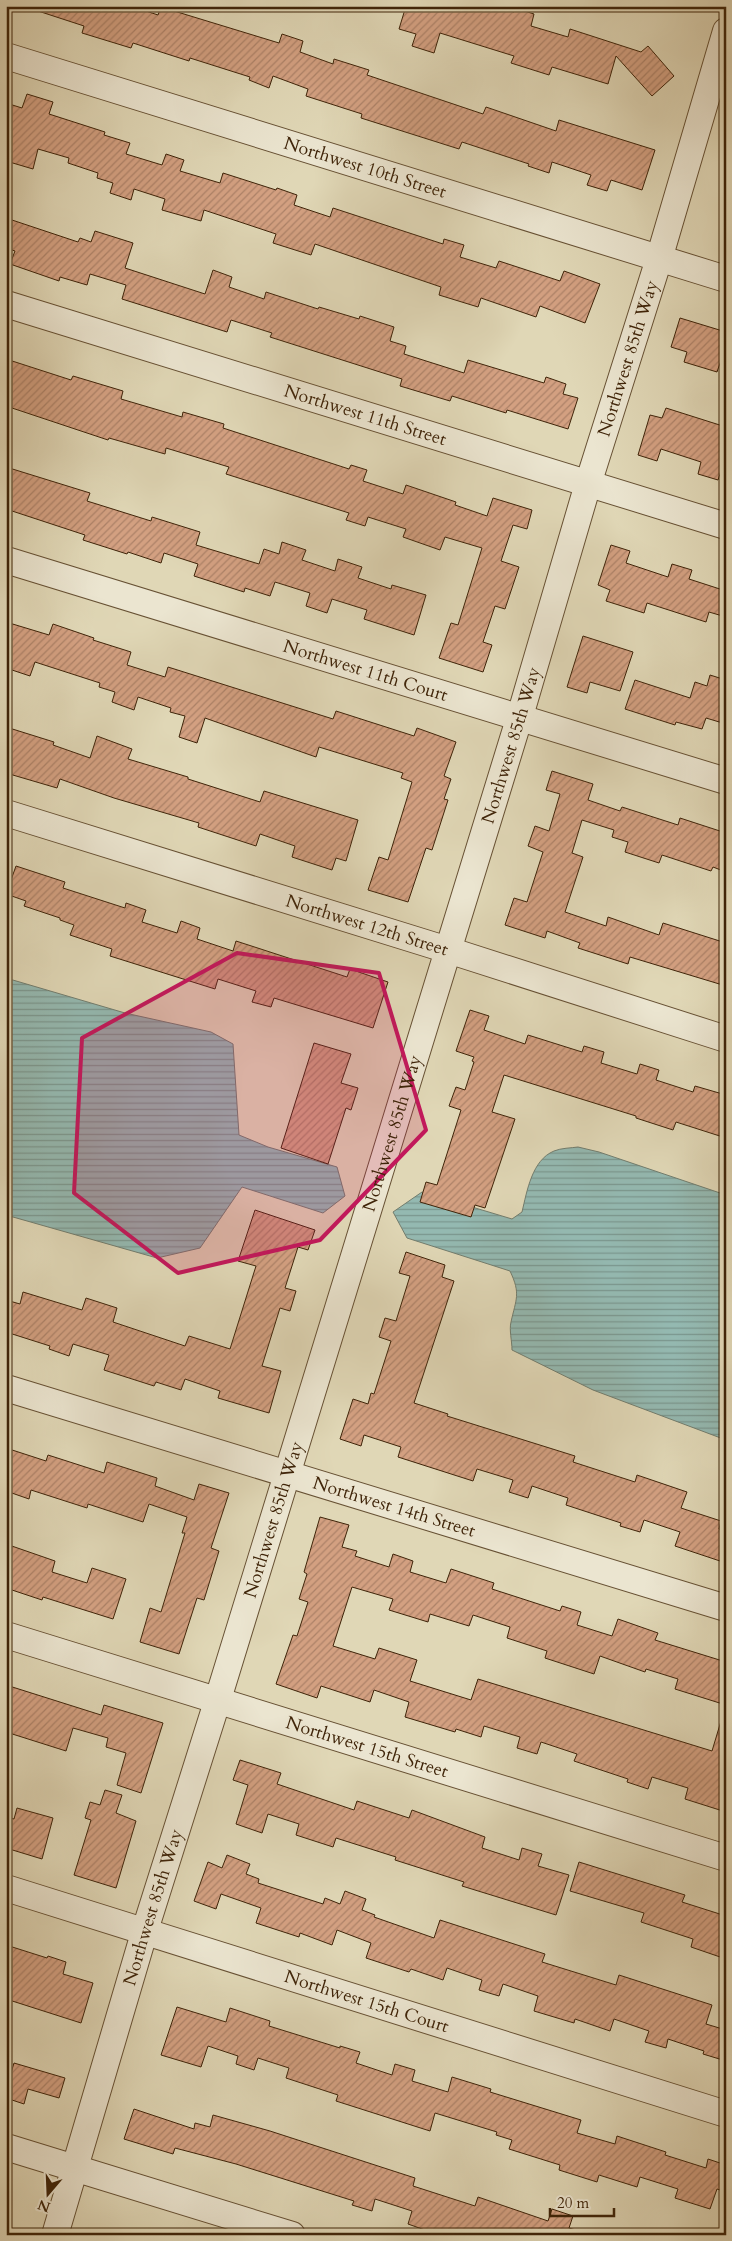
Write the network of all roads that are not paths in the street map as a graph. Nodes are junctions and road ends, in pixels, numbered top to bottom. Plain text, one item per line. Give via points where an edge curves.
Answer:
1 (726, 31) edge
2 (6, 56) edge
3 (659, 259) junction
4 (726, 279) edge
5 (6, 304) edge
6 (588, 484) junction
7 (726, 526) edge
8 (6, 560) edge
9 (520, 716) junction
10 (726, 781) edge
11 (6, 813) edge
12 (448, 950) junction
13 (726, 1039) edge
14 (6, 1388) edge
15 (287, 1474) junction
16 (726, 1608) edge
17 (6, 1635) edge
18 (218, 1700) junction
19 (726, 1858) edge
20 (6, 1888) edge
21 (145, 1930) junction
22 (726, 2114) edge
23 (6, 2147) edge
24 (76, 2168) junction
25 (55, 2235) edge
26 (292, 2235) edge

1 - 3 street, Northwest 85th Way
2 - 3 street, Northwest 10th Street
3 - 4 street, Northwest 10th Street
3 - 6 street, Northwest 85th Way
5 - 6 street, Northwest 11th Street
6 - 7 street, Northwest 11th Street
6 - 9 street, Northwest 85th Way
8 - 9 street, Northwest 11th Court
9 - 10 street, Northwest 11th Court
9 - 12 street, Northwest 85th Way
11 - 12 street, Northwest 12th Street
12 - 13 street, Northwest 12th Street
12 - 15 street, Northwest 85th Way
14 - 15 street, Northwest 14th Street
15 - 16 street, Northwest 14th Street
15 - 18 street, Northwest 85th Way
17 - 18 street, Northwest 15th Street
18 - 19 street, Northwest 15th Street
18 - 21 street, Northwest 85th Way
20 - 21 street, Northwest 15th Court
21 - 22 street, Northwest 15th Court
21 - 24 street, Northwest 85th Way
23 - 24 street
24 - 25 street, Northwest 85th Way
24 - 26 street

